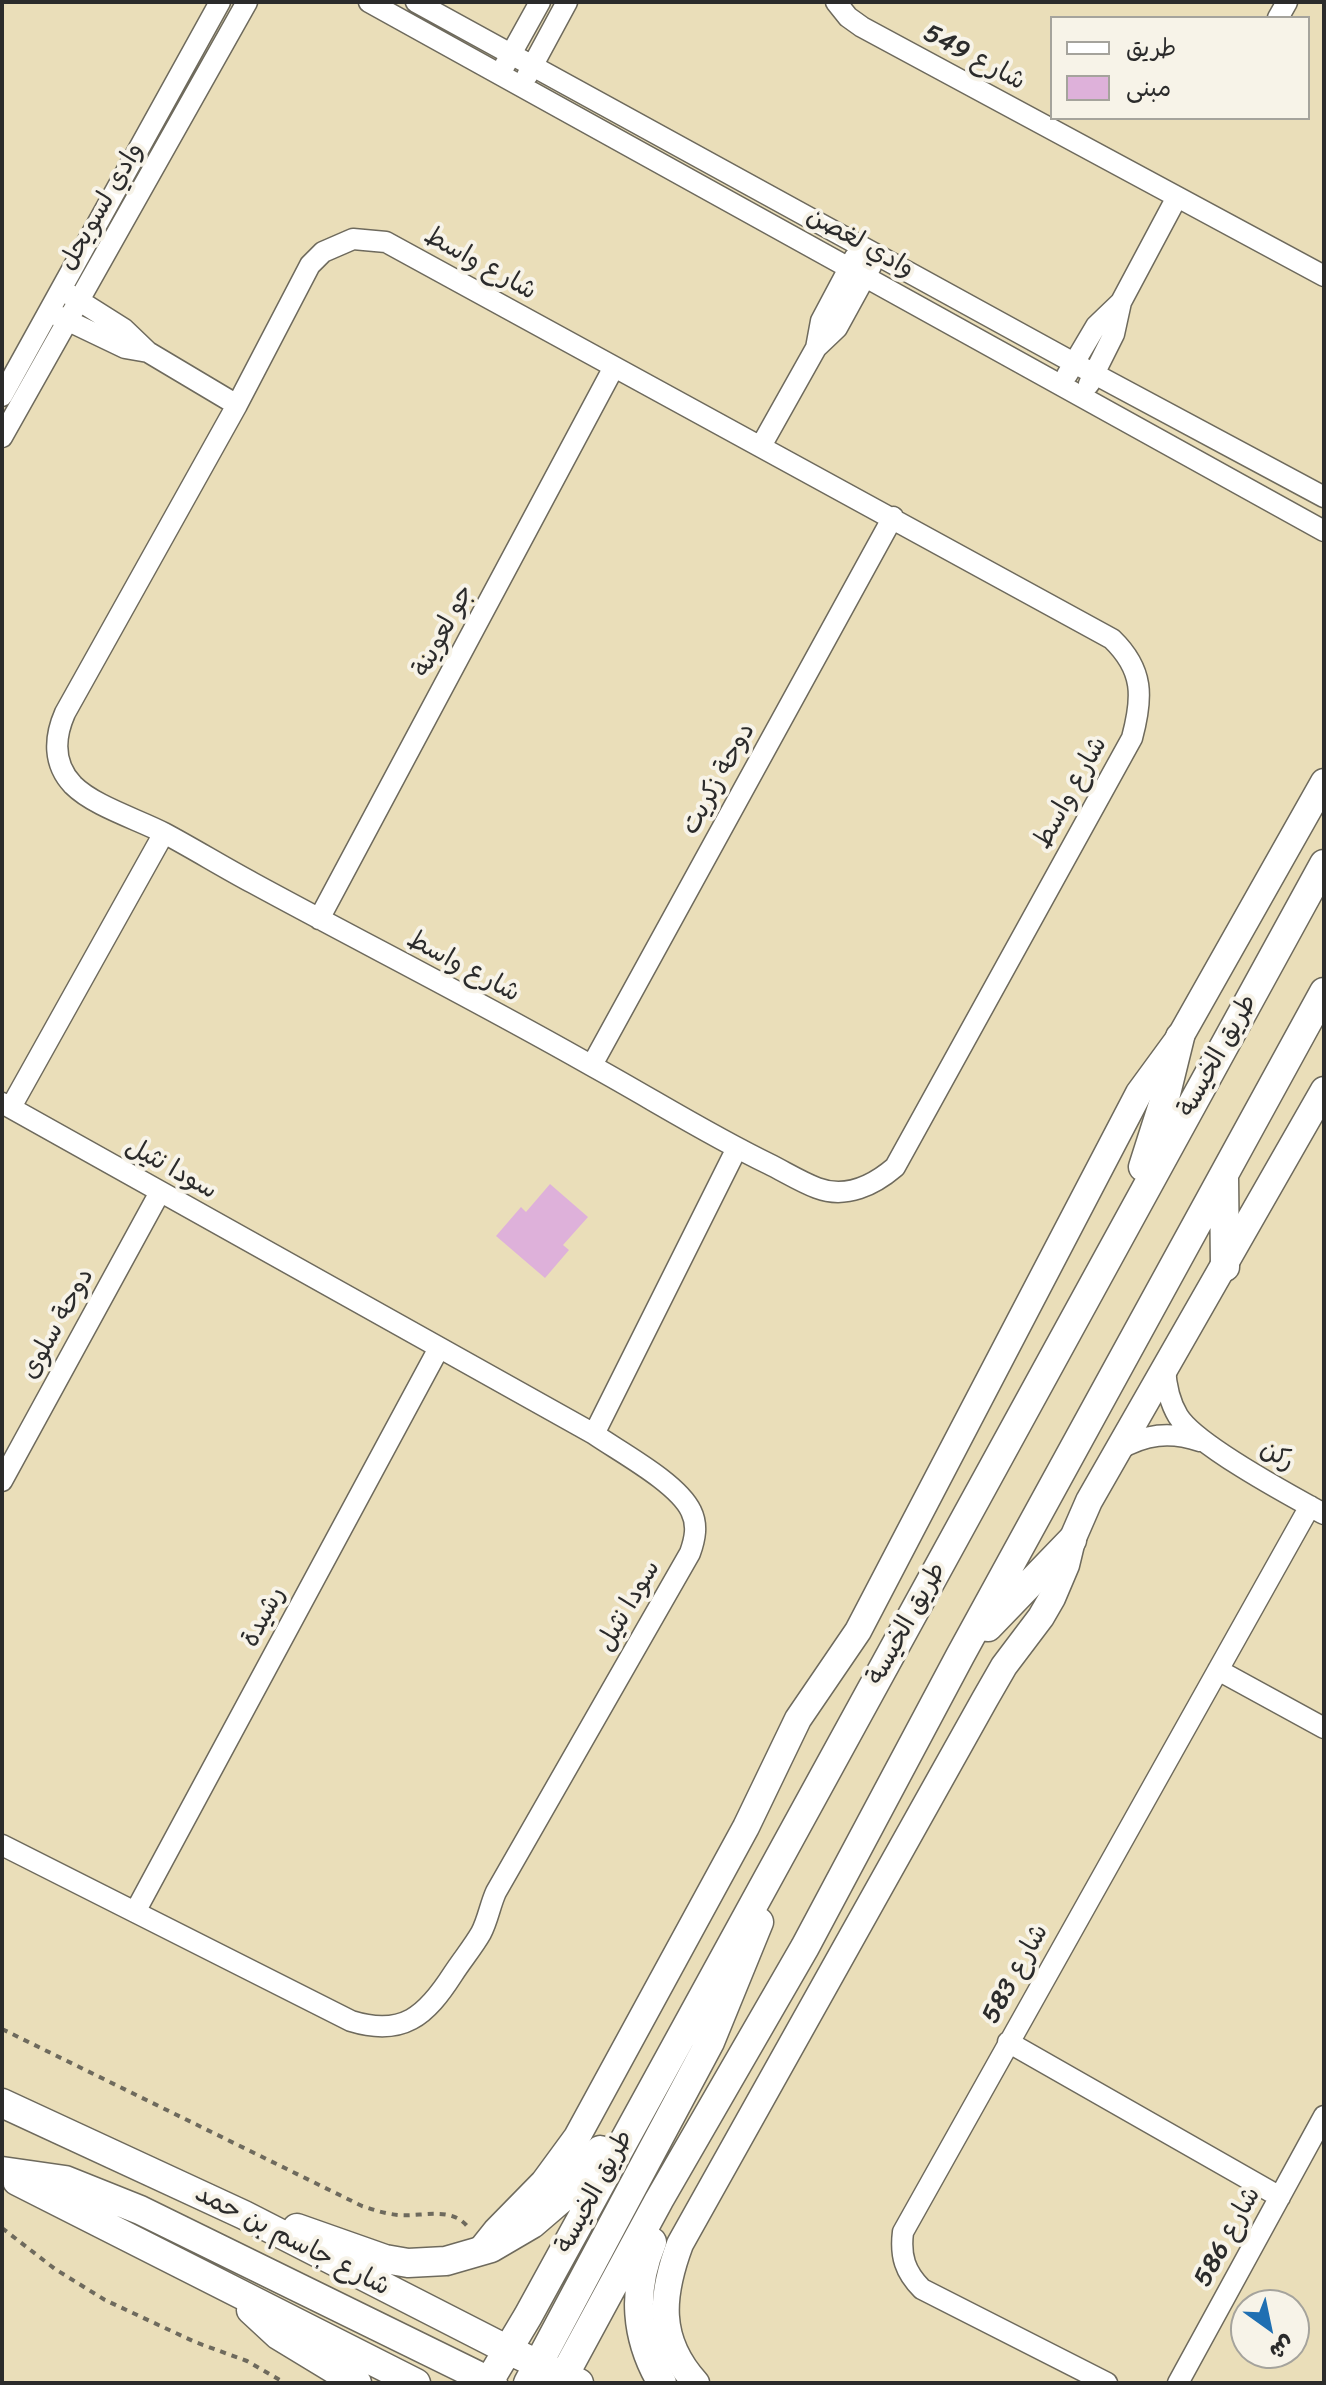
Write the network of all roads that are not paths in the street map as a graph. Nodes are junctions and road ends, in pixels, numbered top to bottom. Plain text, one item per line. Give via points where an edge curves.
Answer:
1 (220, 2) edge
2 (247, 2) edge
3 (369, 2) edge
4 (416, 2) edge
5 (540, 2) edge
6 (567, 2) edge
7 (836, 2) edge
8 (510, 55) junction
9 (532, 67) junction
10 (500, 75) junction
11 (521, 86) junction
12 (1177, 197) junction
13 (869, 251) junction
14 (858, 272) junction
15 (1324, 276) edge
16 (70, 295) junction
17 (1121, 302) junction
18 (58, 316) junction
19 (148, 352) junction
20 (1074, 363) junction
21 (614, 367) junction
22 (1094, 374) junction
23 (1061, 385) junction
24 (2, 396) edge
25 (1083, 397) junction
26 (237, 405) junction
27 (2, 437) edge
28 (761, 446) junction
29 (1324, 497) edge
30 (893, 517) junction
31 (1324, 531) edge
32 (1324, 782) edge
33 (164, 833) junction
34 (1324, 864) edge
35 (319, 919) junction
36 (1324, 992) edge
37 (1180, 1037) junction
38 (592, 1065) junction
39 (1324, 1090) edge
40 (6, 1105) edge
41 (737, 1148) junction
42 (1224, 1174) junction
43 (160, 1192) junction
44 (1135, 1207) junction
45 (1225, 1267) junction
46 (439, 1348) junction
47 (1165, 1368) junction
48 (594, 1434) junction
49 (1204, 1442) junction
50 (1118, 1450) junction
51 (2, 1481) edge
52 (1317, 1510) edge
53 (1072, 1540) junction
54 (960, 1656) junction
55 (1218, 1670) junction
56 (1324, 1728) edge
57 (2, 1845) edge
58 (785, 1845) junction
59 (135, 1912) junction
60 (1008, 2042) junction
61 (2, 2103) edge
62 (641, 2106) junction
63 (1324, 2116) edge
64 (2, 2172) edge
65 (1280, 2197) junction
66 (659, 2200) junction
67 (244, 2215) junction
68 (476, 2242) junction
69 (227, 2287) junction
70 (508, 2350) junction
71 (531, 2380) edge
72 (357, 2383) edge
73 (416, 2383) edge
74 (662, 2383) edge
75 (696, 2383) edge
76 (1107, 2383) edge
77 (1178, 2383) edge

1 - 16 street, وادي لسويحل
2 - 16 street, وادي لسويحل
3 - 10 street, وادي لغصن
4 - 8 street, وادي لغصن
5 - 8 street
6 - 9 street
7 - 12 street, شارع 549 via 862,27
8 - 9 street, وادي لغصن
8 - 10 street
9 - 11 street
9 - 13 street, وادي لغصن
10 - 11 street, وادي لغصن
11 - 14 street, وادي لغصن
12 - 15 street, شارع 549
12 - 17 street
13 - 14 street
13 - 20 street, وادي لغصن
14 - 23 street, وادي لغصن
14 - 28 street via 837,328 816,348
16 - 18 street, وادي لسويحل
16 - 19 street via 124,329
17 - 20 street via 1096,326
17 - 22 street via 1118,324
18 - 19 street via 125,348
18 - 24 street, وادي لسويحل
18 - 27 street, وادي لسويحل
19 - 26 street
20 - 22 street, وادي لغصن
20 - 23 street
21 - 26 street, شارع واسط via 386,242 353,239 323,252 310,265
21 - 28 street, شارع واسط
21 - 35 street, جو لعوينة
22 - 25 street
22 - 29 street, وادي لغصن
23 - 25 street, وادي لغصن
25 - 31 street, وادي لغصن
26 - 33 street, شارع واسط via 58,727 58,760 75,787
28 - 30 street, شارع واسط
30 - 38 street, دوحة زكريت
30 - 41 street, شارع واسط via 1112,639 1137,676 1140,711 1132,738 895,1167 880,1180 840,1192 820,1189
32 - 37 street, طريق الخيسة
33 - 35 street, شارع واسط
33 - 40 street
34 - 44 main road, طريق الخيسة
35 - 38 street, شارع واسط
36 - 42 main road
37 - 44 main road
37 - 68 street, طريق الخيسة via 1139,1093 858,1631 798,1719 746,1827 577,2137 544,2182
38 - 41 street, شارع واسط
39 - 45 street
40 - 43 street, سودا نثيل
41 - 48 street
42 - 45 main road
42 - 54 main road
43 - 46 street, سودا نثيل
43 - 51 street, دوحة سلوى
44 - 58 main road, طريق الخيسة
45 - 47 street
46 - 48 street, سودا نثيل
46 - 59 street, رشيدة
47 - 49 street, ركن via 1179,1418
47 - 50 street
48 - 59 street, سودا نثيل via 684,1499 695,1521 694,1541 496,1892 481,1932 434,2004 404,2023 386,2027 351,2021
49 - 50 street, ركن via 1178,1435 1151,1436
49 - 52 street, ركن
50 - 53 street
52 - 55 street, شارع 583
53 - 54 main road
53 - 75 street via 1052,1598 992,1688 680,2244 668,2277 666,2327
54 - 66 main road via 805,1947
55 - 56 street
55 - 60 street, شارع 583
57 - 59 street, سودا نثيل
58 - 62 main road, طريق الخيسة
58 - 71 main road via 753,1941 710,2042
60 - 65 street
60 - 76 street, شارع 583 via 910,2217 903,2232 904,2263 922,2289
61 - 67 main road, شارع جاسم بن حمد
62 - 68 main road via 618,2125 552,2209 510,2237
62 - 70 main road, طريق الخيسة
63 - 65 street, شارع 586
64 - 69 main road
64 - 71 main road via 65,2180
65 - 77 street, شارع 586
66 - 71 main road
66 - 74 main road via 659,2223 638,2291 643,2337
67 - 68 main road via 408,2263 446,2261
67 - 70 main road, شارع جاسم بن حمد
69 - 72 main road via 278,2335
69 - 73 main road
70 - 71 main road, شارع جاسم بن حمد

